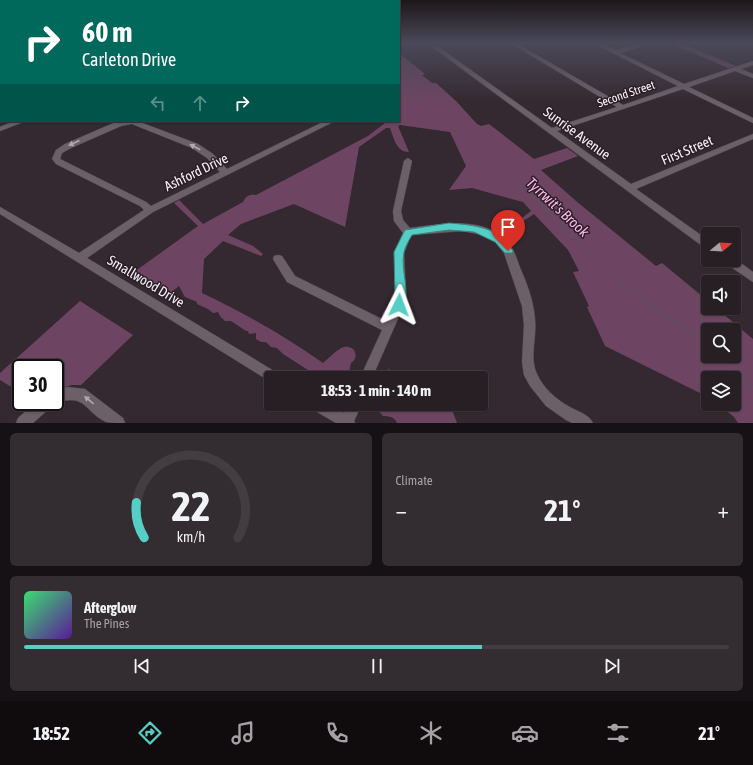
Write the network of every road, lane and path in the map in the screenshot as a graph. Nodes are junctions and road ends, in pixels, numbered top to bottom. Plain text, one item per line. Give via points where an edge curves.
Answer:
1 (457, 63) edge
2 (547, 63) edge
3 (637, 63) edge
4 (753, 63) edge
5 (736, 69) junction
6 (753, 76) edge
7 (684, 86) junction
8 (622, 107) junction
9 (753, 121) edge
10 (19, 122) edge
11 (329, 122) edge
12 (0, 129) edge
13 (551, 131) junction
14 (753, 136) edge
15 (408, 161) dead end
16 (225, 172) junction
17 (630, 188) junction
18 (0, 210) edge
19 (150, 210) junction
20 (408, 232) junction
21 (701, 240) edge
22 (79, 259) junction
23 (278, 259) dead end
24 (738, 267) edge
25 (753, 278) edge
26 (389, 328) junction
27 (369, 371) edge
28 (264, 372) edge
29 (64, 394) edge
30 (36, 411) edge
31 (329, 411) edge
32 (352, 411) edge
33 (347, 422) edge
34 (23, 423) edge
35 (118, 423) edge
36 (586, 423) edge

1 - 13 street, Sunrise Avenue
2 - 8 street
3 - 7 street
4 - 5 street, Second Street
5 - 6 street
5 - 7 street, Second Street
7 - 8 street, Second Street
7 - 9 street
8 - 13 street, Second Street
10 - 12 street
11 - 16 street, Ashford Drive
13 - 17 street, Sunrise Avenue
14 - 17 street, First Street
15 - 20 street via 397,208 399,221
16 - 19 street, Ashford Drive
16 -> 19 street via 210,156 195,146 133,122 116,125 68,146 58,154 56,159 59,162 143,204
17 - 21 street, Sunrise Avenue
18 - 22 street, Smallwood Drive
19 - 22 street, Ashford Drive
20 - 26 street via 399,252 401,297
20 - 36 street via 449,227 476,229 491,235 504,245 528,304 530,326 527,362 533,381 546,398 563,412
22 - 28 street, Smallwood Drive
23 - 26 street via 291,279
24 - 25 street
26 - 27 street
35 -> 29 street via 80,394 71,392
30 - 34 street
31 - 33 street
32 - 33 street

